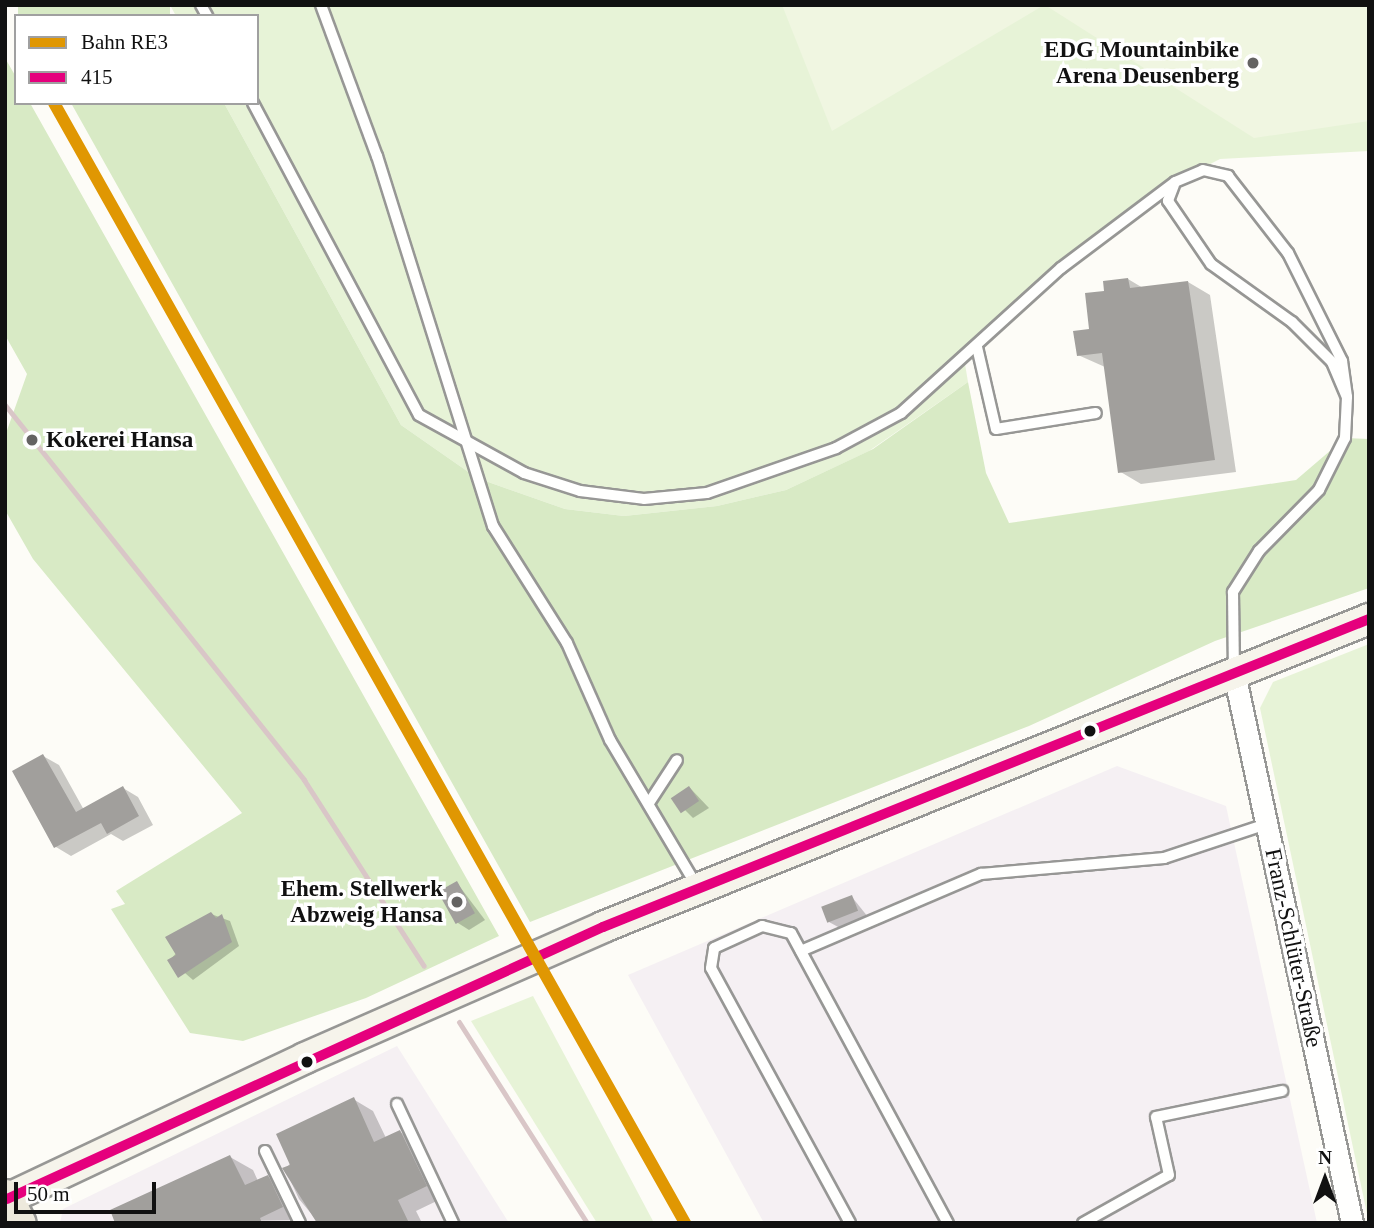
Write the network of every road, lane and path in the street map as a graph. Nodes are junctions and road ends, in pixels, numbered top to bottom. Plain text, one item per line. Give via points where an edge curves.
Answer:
1 (321, 5) edge
2 (254, 105) edge
3 (1175, 182) junction
4 (977, 346) junction
5 (1347, 397) junction
6 (1096, 414) dead end
7 (465, 444) junction
8 (1369, 619) edge
9 (1234, 673) junction
10 (677, 761) dead end
11 (649, 803) junction
12 (1267, 824) junction
13 (698, 889) junction
14 (801, 951) junction
15 (1282, 1091) dead end
16 (397, 1104) dead end
17 (265, 1151) dead end
18 (10, 1206) edge
19 (300, 1223) edge
20 (453, 1223) edge
21 (850, 1223) edge
22 (948, 1223) edge
23 (1083, 1223) edge
24 (1352, 1223) edge

1 - 7 lane via 377,156
2 - 7 lane via 409,401 427,425
3 - 4 lane via 1061,268
3 - 5 lane via 1168,201 1211,264 1292,322 1332,362
3 - 5 lane via 1219,169 1250,201 1315,303 1342,361
4 - 6 lane via 996,429
4 - 7 lane via 901,413 836,448 707,493 644,499 580,491
5 - 9 lane via 1345,438 1319,490 1259,551 1233,592
7 - 11 lane via 493,526 567,643 610,740
8 - 9 main road
9 - 12 street, Franz-Schlüter-Straße
9 - 13 main road
10 - 11 lane
11 - 13 lane
12 - 14 lane via 1164,858 981,874
12 - 24 street, Franz-Schlüter-Straße
13 - 18 main road via 304,1058
14 - 21 lane via 791,933 762,926 714,947 711,968
14 - 22 lane
15 - 23 lane via 1156,1117 1169,1175
16 - 20 lane
17 - 19 lane

